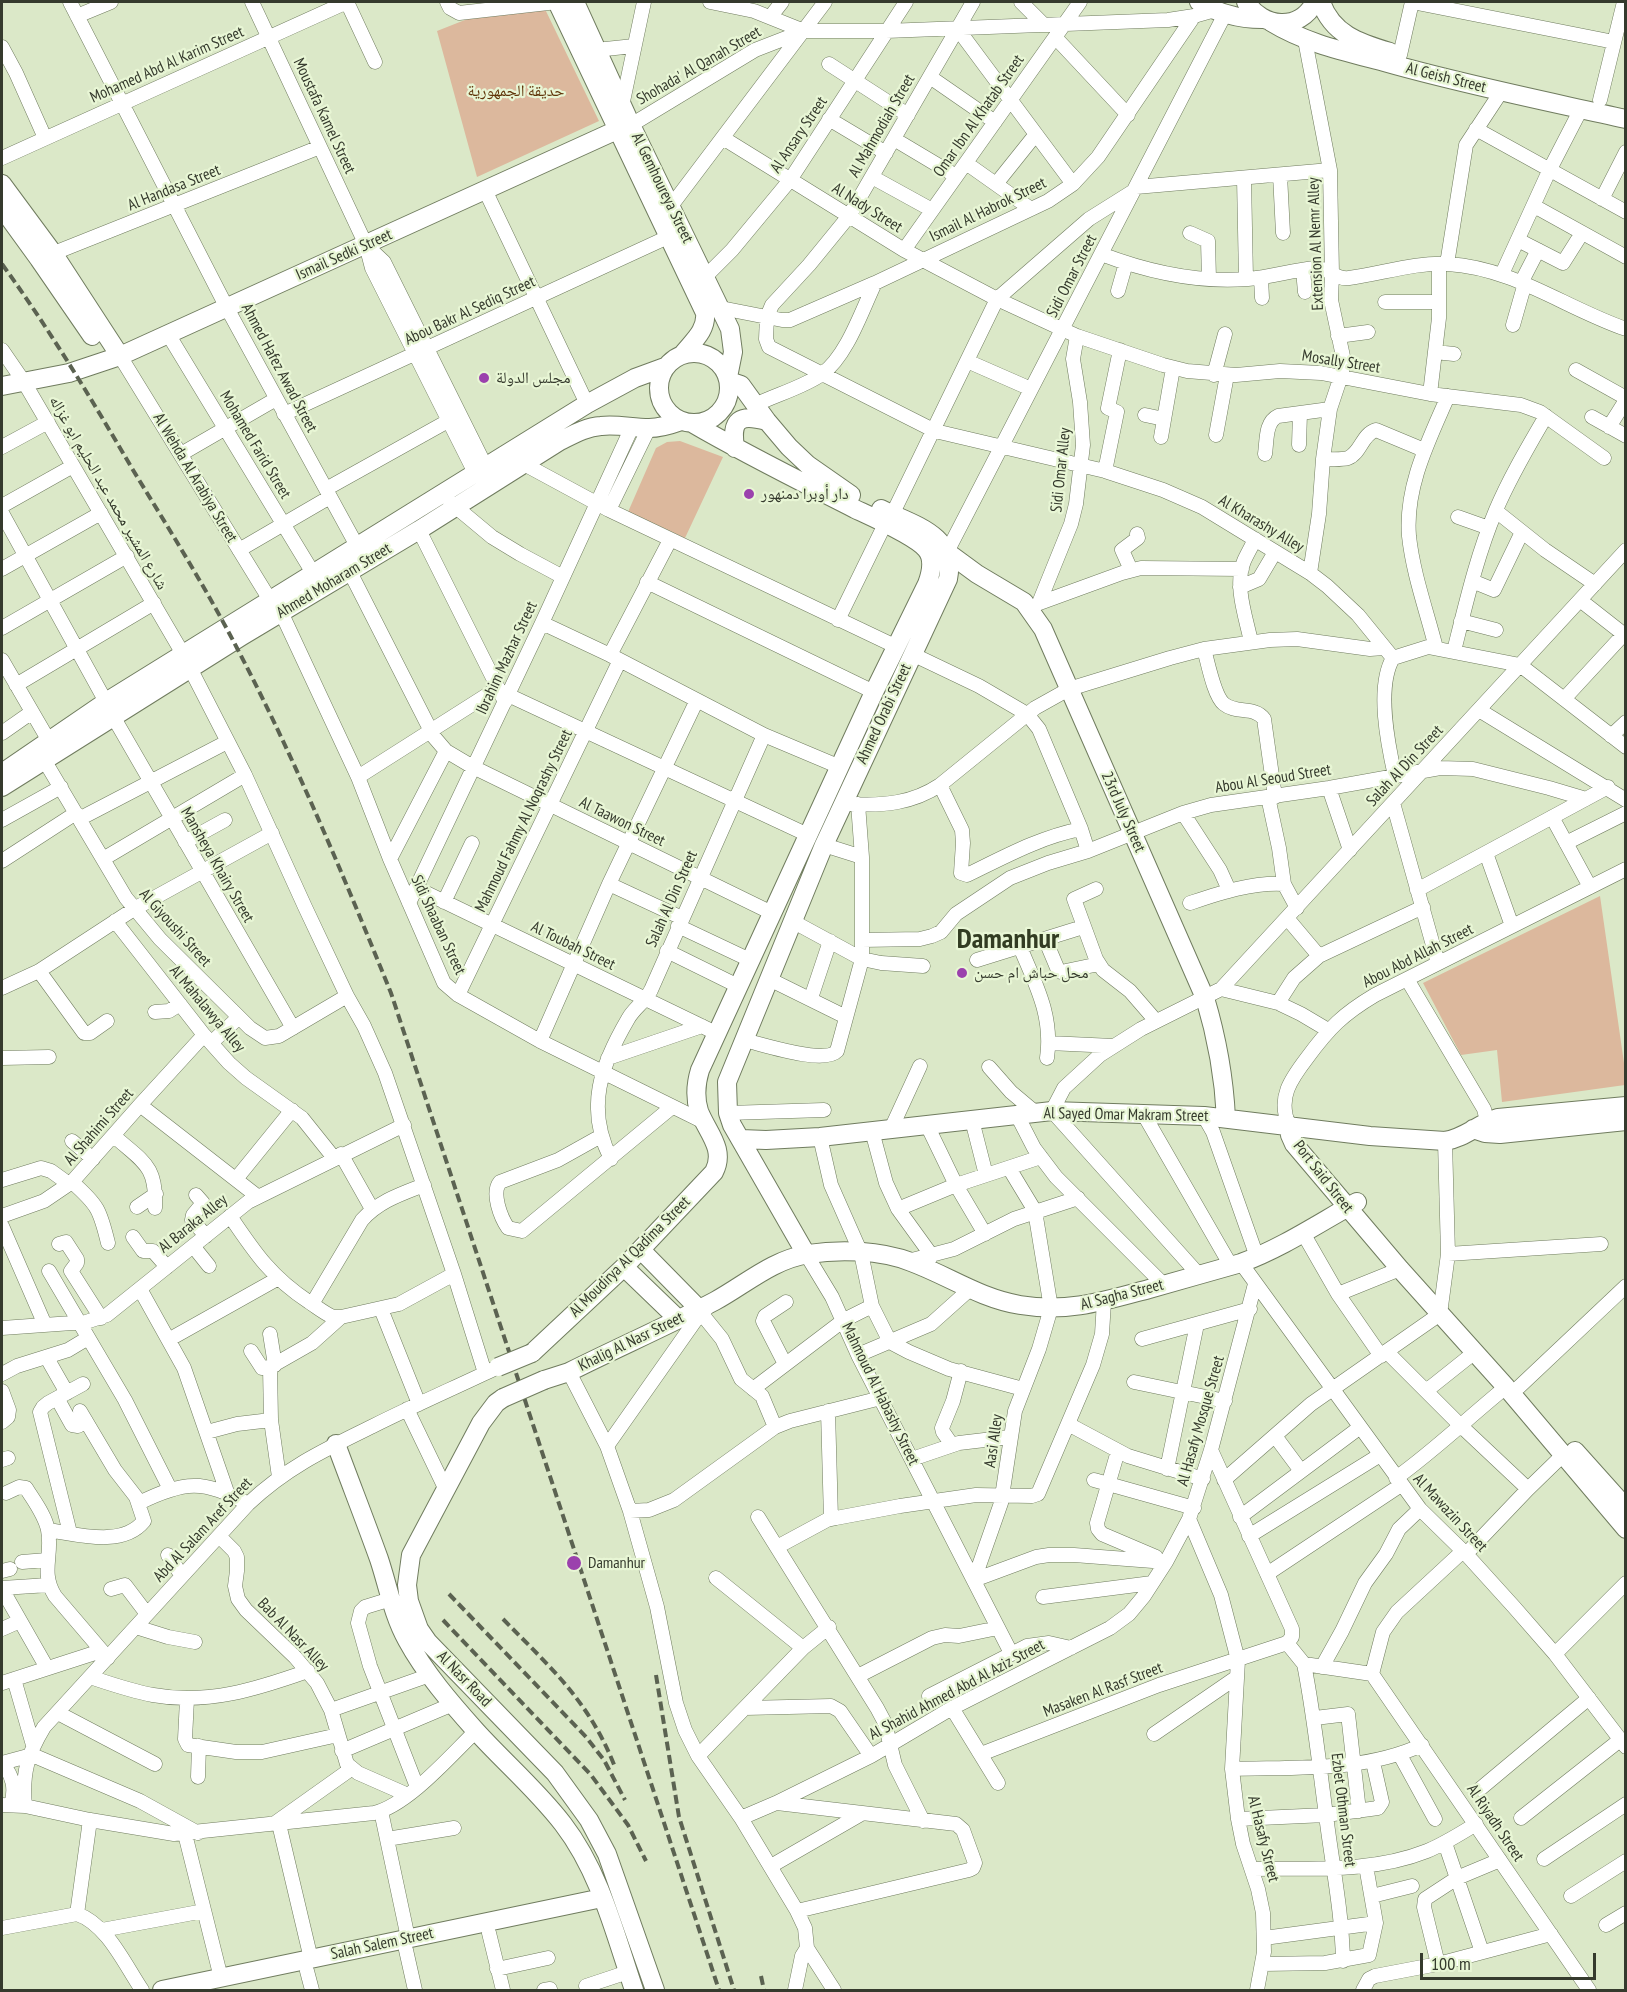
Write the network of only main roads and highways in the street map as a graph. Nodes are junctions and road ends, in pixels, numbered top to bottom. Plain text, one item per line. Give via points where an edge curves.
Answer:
1 (557, 2) edge
2 (575, 2) edge
3 (1246, 2) edge
4 (1314, 2) edge
5 (1321, 2) edge
6 (1208, 10) edge
7 (1266, 20) junction
8 (1546, 96) junction
9 (1626, 106) edge
10 (1626, 118) edge
11 (624, 127) junction
12 (2, 184) edge
13 (2, 208) edge
14 (46, 256) junction
15 (682, 355) junction
16 (120, 356) junction
17 (665, 367) junction
18 (729, 381) junction
19 (2, 386) edge
20 (766, 421) junction
21 (687, 422) junction
22 (735, 448) junction
23 (449, 500) junction
24 (889, 519) junction
25 (947, 552) junction
26 (275, 606) junction
27 (904, 650) junction
28 (43, 750) junction
29 (2, 773) edge
30 (2, 787) edge
31 (700, 1070) junction
32 (727, 1082) junction
33 (1626, 1106) edge
34 (1226, 1118) junction
35 (1626, 1121) edge
36 (704, 1122) joint
37 (1289, 1125) junction
38 (1483, 1128) junction
39 (741, 1139) junction
40 (1352, 1205) junction
41 (641, 1250) junction
42 (806, 1254) junction
43 (624, 1268) junction
44 (1441, 1307) junction
45 (700, 1311) junction
46 (678, 1319) junction
47 (492, 1370) road end
48 (544, 1380) joint
49 (1513, 1387) junction
50 (336, 1444) road end
51 (1626, 1508) edge
52 (1626, 1529) edge
53 (411, 1554) junction
54 (380, 1561) junction
55 (563, 1784) junction
56 (543, 1800) junction
57 (582, 1810) junction
58 (564, 1825) junction
59 (604, 1903) junction
60 (407, 1944) junction
61 (218, 1984) edge
62 (162, 1990) edge
63 (634, 1990) edge
64 (655, 1990) edge

1 - 11 main road, Al Gemhoureya Street
2 - 11 main road, Al Gemhoureya Street via 622,106
3 - 7 main road
4 - 7 main road via 1298,19 1280,23
5 - 8 main road, Al Geish Street via 1329,19 1353,40
6 - 7 main road, Al Geish Street
7 - 8 main road, Al Geish Street via 1305,39 1462,84
8 - 9 main road, Al Geish Street
8 - 10 main road, Al Geish Street via 1581,109
11 - 15 main road, Al Gemhoureya Street via 706,319 703,330
11 - 16 main road, Ismail Sedki Street
11 - 18 main road, Al Gemhoureya Street via 671,206 730,329 734,344
12 - 14 main road, Al Wehda Al Arabiya Street
13 - 14 main road, Al Wehda Al Arabiya Street
14 - 16 main road, Al Wehda Al Arabiya Street
15 - 17 main road
15 - 18 main road via 710,357 718,362
16 - 19 main road, Ismail Sedki Street via 69,373
17 - 21 main road via 658,388 660,398 665,408
17 - 23 main road, Ahmed Moharam Street via 627,381 587,404 480,470
18 - 20 main road, Ahmed Orabi Street via 741,385
18 - 21 main road via 729,395 720,413 712,419
20 - 22 main road via 747,417 737,422 733,431
20 - 24 main road, Ahmed Orabi Street via 829,481
21 - 22 main road, Ahmed Orabi Street
21 - 23 main road, Ahmed Moharam Street via 636,431 614,425 583,430
22 - 24 main road, Ahmed Orabi Street
23 - 26 main road, Ahmed Moharam Street via 357,546 313,573
23 - 26 main road, Ahmed Moharam Street via 418,530 350,572
24 - 25 main road, Ahmed Orabi Street via 932,534
24 - 27 main road, Ahmed Orabi Street via 927,550 931,562
25 - 27 main road, Ahmed Orabi Street via 950,567 946,584
25 - 34 main road, 23rd July Street via 977,574 1034,605 1133,833 1213,994
26 - 28 main road, Ahmed Moharam Street
27 - 31 main road, Ahmed Orabi Street via 874,692 738,986 709,1029
27 - 32 main road, Ahmed Orabi Street via 850,804 824,845
28 - 29 main road, Ahmed Moharam Street
28 - 30 main road, Ahmed Moharam Street
31 - 32 main road
31 - 36 main road, Ahmed Orabi Street via 696,1099
32 - 39 main road, Ahmed Orabi Street via 728,1113
33 - 38 main road, Al Sayed Omar Makram Street via 1498,1118
34 - 37 main road, Al Sayed Omar Makram Street
34 - 39 main road, Al Sayed Omar Makram Street via 1044,1112 820,1137
35 - 38 main road, Al Sayed Omar Makram Street
36 - 41 main road, Al Moudirya Al Qadima Street via 717,1147 719,1158 714,1172
37 - 38 main road, Al Sayed Omar Makram Street via 1445,1141
37 - 40 main road, Port Said Street via 1304,1137
39 - 42 main road, Mahmoud Al Habashy Street
40 - 42 main road, Al Sagha Street via 1243,1262 1072,1308 1001,1300 969,1290 908,1261 834,1251
40 - 44 main road, Port Said Street
40 - 44 main road, Port Said Street via 1400,1269
41 - 43 main road, Al Moudirya Al Qadima Street
41 - 45 main road
42 - 45 main road, Khalig Al Nasr Street via 764,1270
43 - 46 main road
43 - 47 main road, Al Moudirya Al Qadima Street, bridge via 532,1353
44 - 49 main road, Port Said Street via 1475,1352
44 - 49 main road, Port Said Street via 1494,1355
45 - 46 main road, Khalig Al Nasr Street
46 - 48 main road, Khalig Al Nasr Street via 569,1372
48 - 53 main road, Al Nasr Road, bridge via 496,1402
49 - 51 main road, Port Said Street
49 - 52 main road, Port Said Street via 1563,1455
50 - 54 main road, Al Nasr Road
53 - 54 main road
53 - 55 main road, Al Nasr Road via 408,1593 419,1629
54 - 56 main road, Al Nasr Road via 406,1639 430,1675 476,1731
55 - 56 main road via 554,1797
55 - 57 main road, Al Nasr Road
56 - 58 main road, Al Nasr Road
57 - 58 main road via 573,1813
57 - 64 main road, Al Nasr Road via 607,1854
58 - 59 main road, Al Nasr Road via 590,1868
59 - 60 main road, Salah Salem Street
59 - 60 main road, Salah Salem Street via 489,1933
59 - 63 main road, Al Nasr Road
60 - 61 main road, Salah Salem Street
61 - 62 main road, Salah Salem Street

